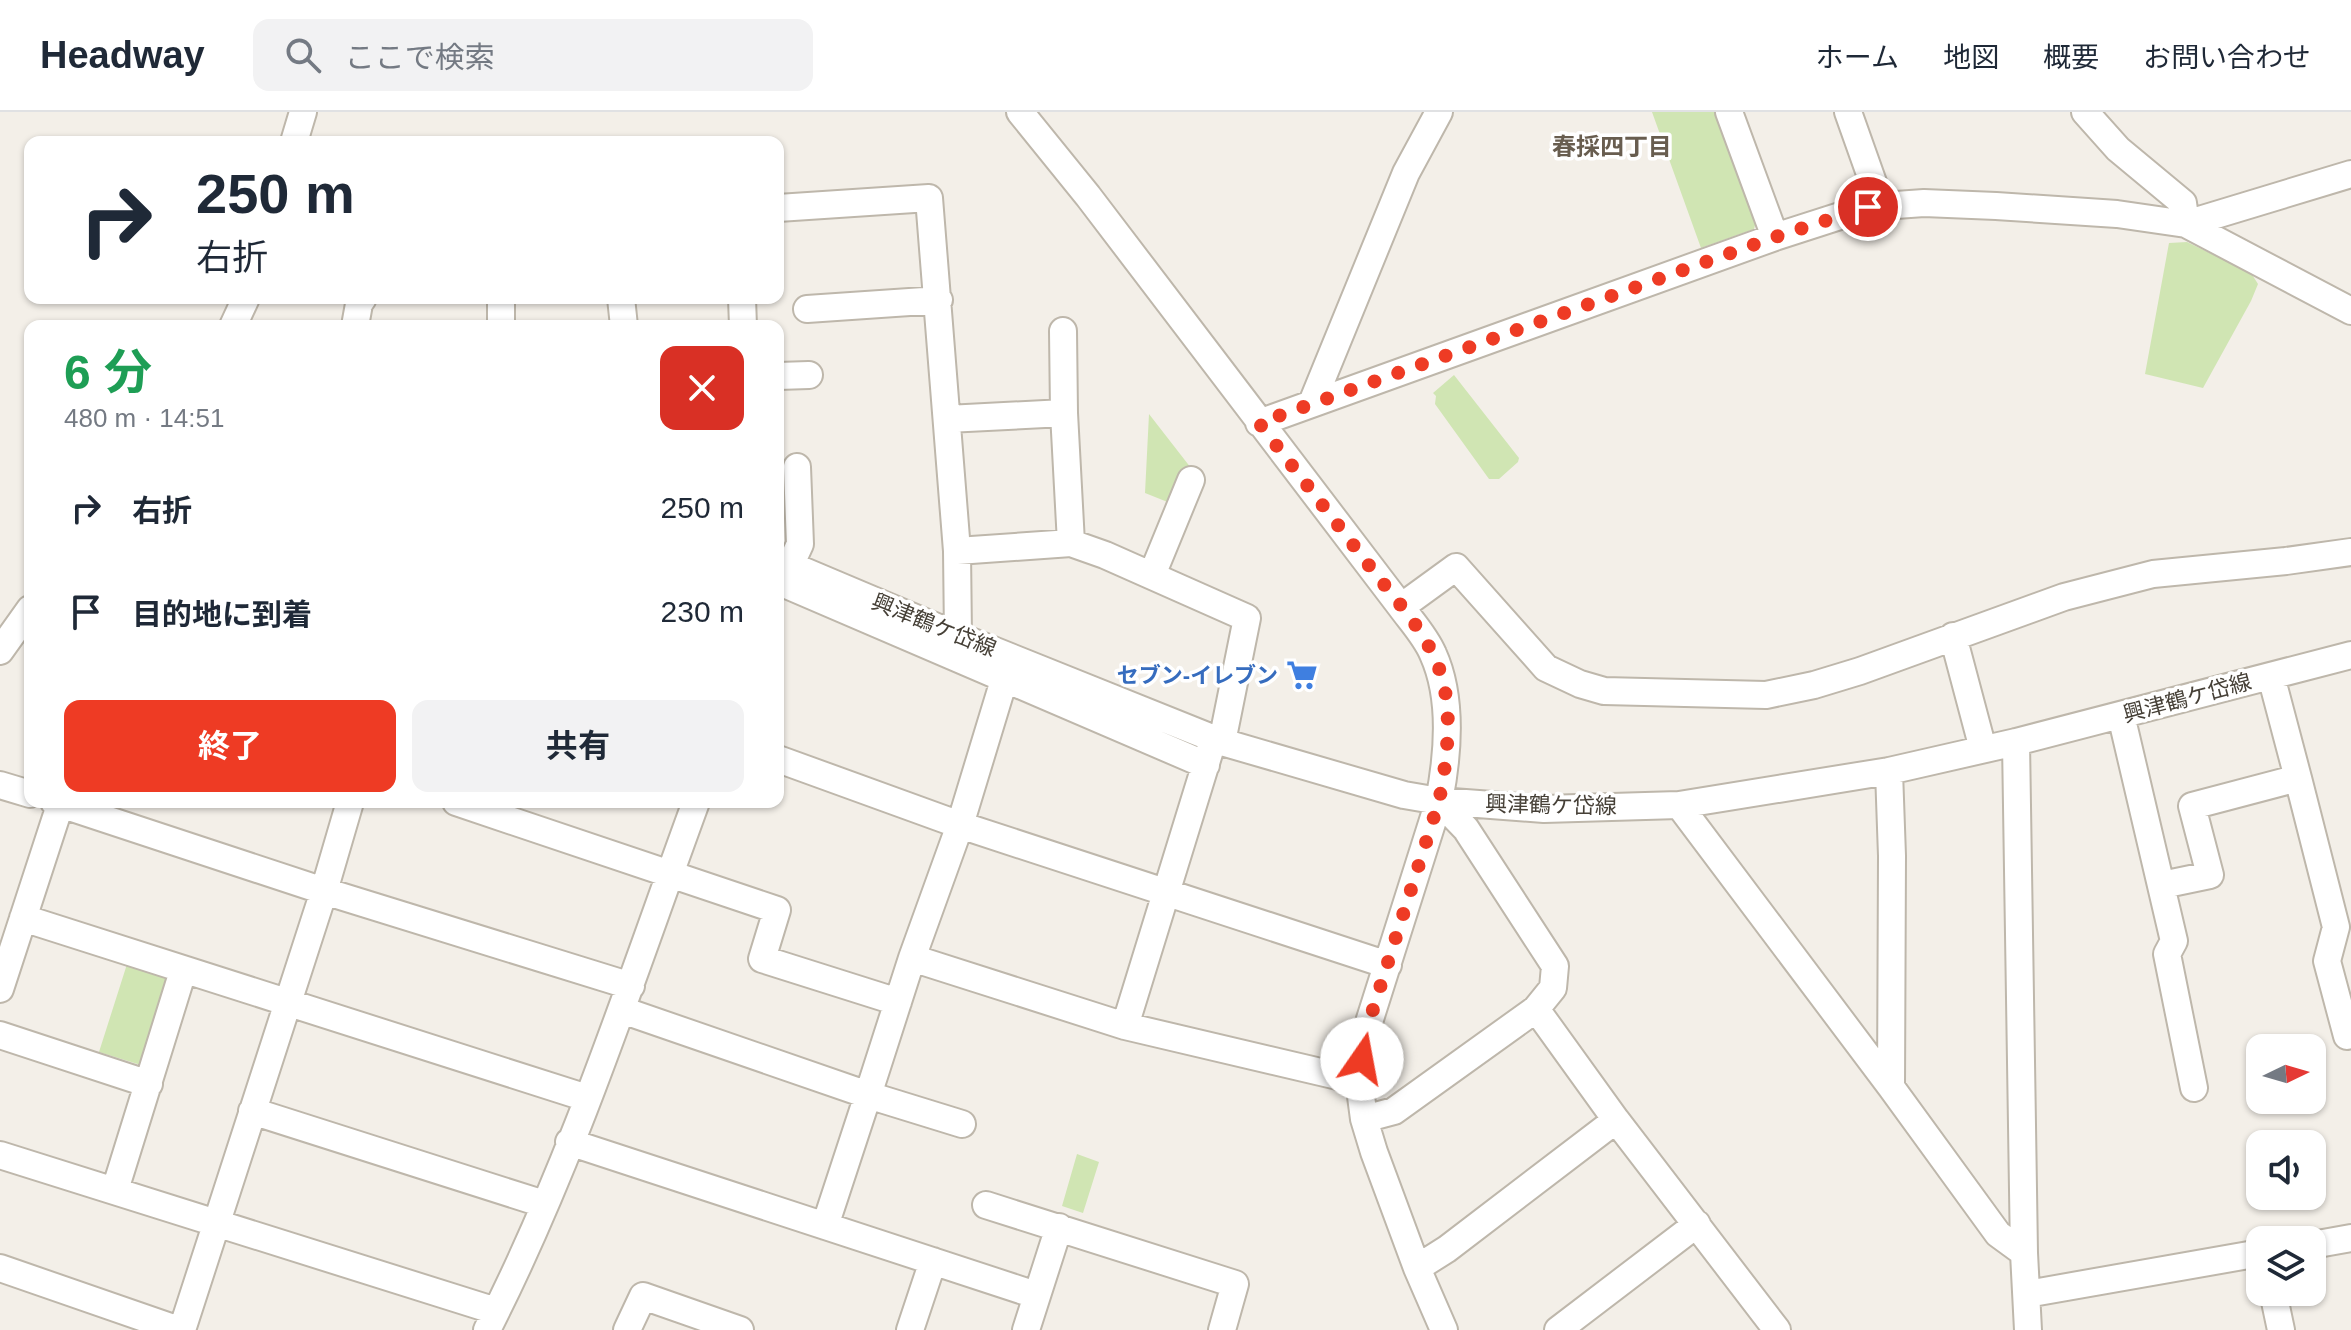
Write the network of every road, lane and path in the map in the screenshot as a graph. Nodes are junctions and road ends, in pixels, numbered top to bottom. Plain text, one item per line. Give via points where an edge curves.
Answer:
1 (303, 112) edge
2 (1020, 112) edge
3 (1439, 112) edge
4 (1729, 112) edge
5 (1848, 112) edge
6 (2085, 112) edge
7 (296, 136) edge
8 (2351, 174) edge
9 (1881, 205) junction
10 (784, 208) edge
11 (2186, 224) junction
12 (1775, 237) junction
13 (939, 300) junction
14 (807, 309) dead end
15 (2351, 311) edge
16 (1063, 331) dead end
17 (809, 375) dead end
18 (784, 376) edge
19 (1312, 403) junction
20 (1064, 413) junction
21 (947, 419) junction
22 (1259, 423) junction
23 (797, 467) dead end
24 (1191, 480) dead end
25 (1071, 543) junction
26 (957, 551) junction
27 (2351, 552) edge
28 (784, 572) edge
29 (1152, 575) junction
30 (784, 576) edge
31 (784, 576) edge
32 (1401, 607) junction
33 (24, 617) edge
34 (958, 636) junction
35 (1953, 636) junction
36 (0, 651) edge
37 (2351, 655) edge
38 (2271, 676) junction
39 (1004, 680) junction
40 (2121, 715) junction
41 (2016, 742) junction
42 (1214, 749) junction
43 (1983, 749) junction
44 (784, 761) edge
45 (1889, 771) junction
46 (2298, 778) junction
47 (0, 785) edge
48 (24, 792) edge
49 (1439, 801) junction
50 (1679, 805) junction
51 (57, 808) edge
52 (74, 808) edge
53 (348, 808) edge
54 (474, 808) edge
55 (694, 808) edge
56 (960, 825) junction
57 (670, 872) junction
58 (2162, 885) junction
59 (324, 891) junction
60 (1166, 892) junction
61 (23, 918) junction
62 (912, 958) junction
63 (1388, 965) junction
64 (183, 971) junction
65 (0, 989) edge
66 (627, 998) junction
67 (898, 1002) junction
68 (286, 1003) junction
69 (1536, 1009) junction
70 (1125, 1026) junction
71 (0, 1035) edge
72 (2347, 1036) dead end
73 (1359, 1081) junction
74 (149, 1084) junction
75 (1891, 1087) junction
76 (2194, 1088) dead end
77 (868, 1095) junction
78 (587, 1098) junction
79 (252, 1111) junction
80 (1364, 1119) junction
81 (1616, 1120) junction
82 (962, 1124) dead end
83 (569, 1142) junction
84 (0, 1155) edge
85 (115, 1190) junction
86 (544, 1204) junction
87 (986, 1205) dead end
88 (217, 1222) junction
89 (1697, 1224) junction
90 (825, 1226) junction
91 (1059, 1227) junction
92 (2351, 1238) edge
93 (2326, 1242) edge
94 (2024, 1253) junction
95 (2246, 1255) edge
96 (933, 1261) junction
97 (0, 1268) edge
98 (1417, 1268) junction
99 (2027, 1294) junction
100 (1036, 1295) junction
101 (2276, 1306) edge
102 (492, 1320) edge
103 (1774, 1329) edge
104 (181, 1330) edge
105 (627, 1330) edge
106 (740, 1330) edge
107 (910, 1330) edge
108 (1026, 1330) edge
109 (1222, 1330) edge
110 (1444, 1330) edge
111 (1558, 1330) edge
112 (2028, 1330) edge
113 (2281, 1330) edge

1 - 7 street
2 - 22 street
3 - 19 street via 1406,173
4 - 12 street
5 - 9 street
6 - 11 street via 2118,149 2183,203
8 - 11 street
9 - 11 street via 1996,206
9 - 12 street
10 - 13 street via 929,198
11 - 15 street
12 - 19 street
13 - 14 street
13 - 21 street
16 - 20 street
17 - 18 street
19 - 22 street
20 - 21 street
20 - 25 street
21 - 26 street
22 - 32 street
23 - 28 street via 800,544
24 - 29 street
25 - 26 street
25 - 29 street
26 - 34 street
27 - 35 street via 2153,574 2064,597
29 - 42 street via 1247,618
30 - 34 street, 興津鶴ケ岱線
31 - 39 street
32 - 35 street via 1456,567 1546,668 1604,691 1766,695 1849,674
32 - 49 street via 1433,652 1445,686
33 - 36 street
34 - 42 street, 興津鶴ケ岱線
35 - 43 street
37 - 38 street, 興津鶴ケ岱線
38 - 40 street, 興津鶴ケ岱線
38 - 46 street
39 - 42 street
39 - 56 street
40 - 41 street, 興津鶴ケ岱線
40 - 58 street
41 - 43 street, 興津鶴ケ岱線
41 - 94 street
42 - 49 street, 興津鶴ケ岱線
42 - 60 street
43 - 45 street, 興津鶴ケ岱線
44 - 56 street
45 - 50 street, 興津鶴ケ岱線
45 - 75 street
46 - 58 street via 2192,806 2210,875
46 - 72 street via 2336,927 2327,961
47 - 48 street
49 - 50 street, 興津鶴ケ岱線 via 1544,809
49 - 63 street
49 - 69 street via 1466,829 1555,966 1553,988
50 - 75 street
51 - 61 street
52 - 59 street
53 - 59 street
54 - 57 street
55 - 57 street
56 - 60 street
56 - 62 street
57 - 66 street
57 - 67 street via 777,910 762,959
58 - 76 street via 2174,941 2167,954
59 - 66 street
59 - 68 street
60 - 63 street
60 - 70 street
61 - 64 street
61 - 65 street
62 - 67 street
62 - 70 street
63 - 73 street via 1364,1038
64 - 68 street
64 - 74 street
66 - 77 street
66 - 78 street
67 - 77 street
68 - 78 street
68 - 79 street
69 - 80 street via 1394,1111
69 - 81 street
70 - 73 street
71 - 74 street
73 - 80 street
74 - 85 street
75 - 94 street via 1998,1234
77 - 82 street
77 - 90 street
78 - 83 street
79 - 86 street
79 - 88 street
80 - 98 street
81 - 89 street
81 - 98 street
83 - 86 street
83 - 90 street
84 - 85 street
85 - 88 street
86 - 102 street
87 - 91 street
88 - 102 street
88 - 104 street
89 - 103 street
89 - 111 street
90 - 96 street
91 - 100 street
91 - 109 street via 1235,1284
92 - 93 street
94 - 99 street
95 - 99 street
96 - 100 street
96 - 107 street
97 - 104 street
98 - 110 street
99 - 112 street
100 - 108 street
101 - 113 street
105 - 106 street via 643,1296

